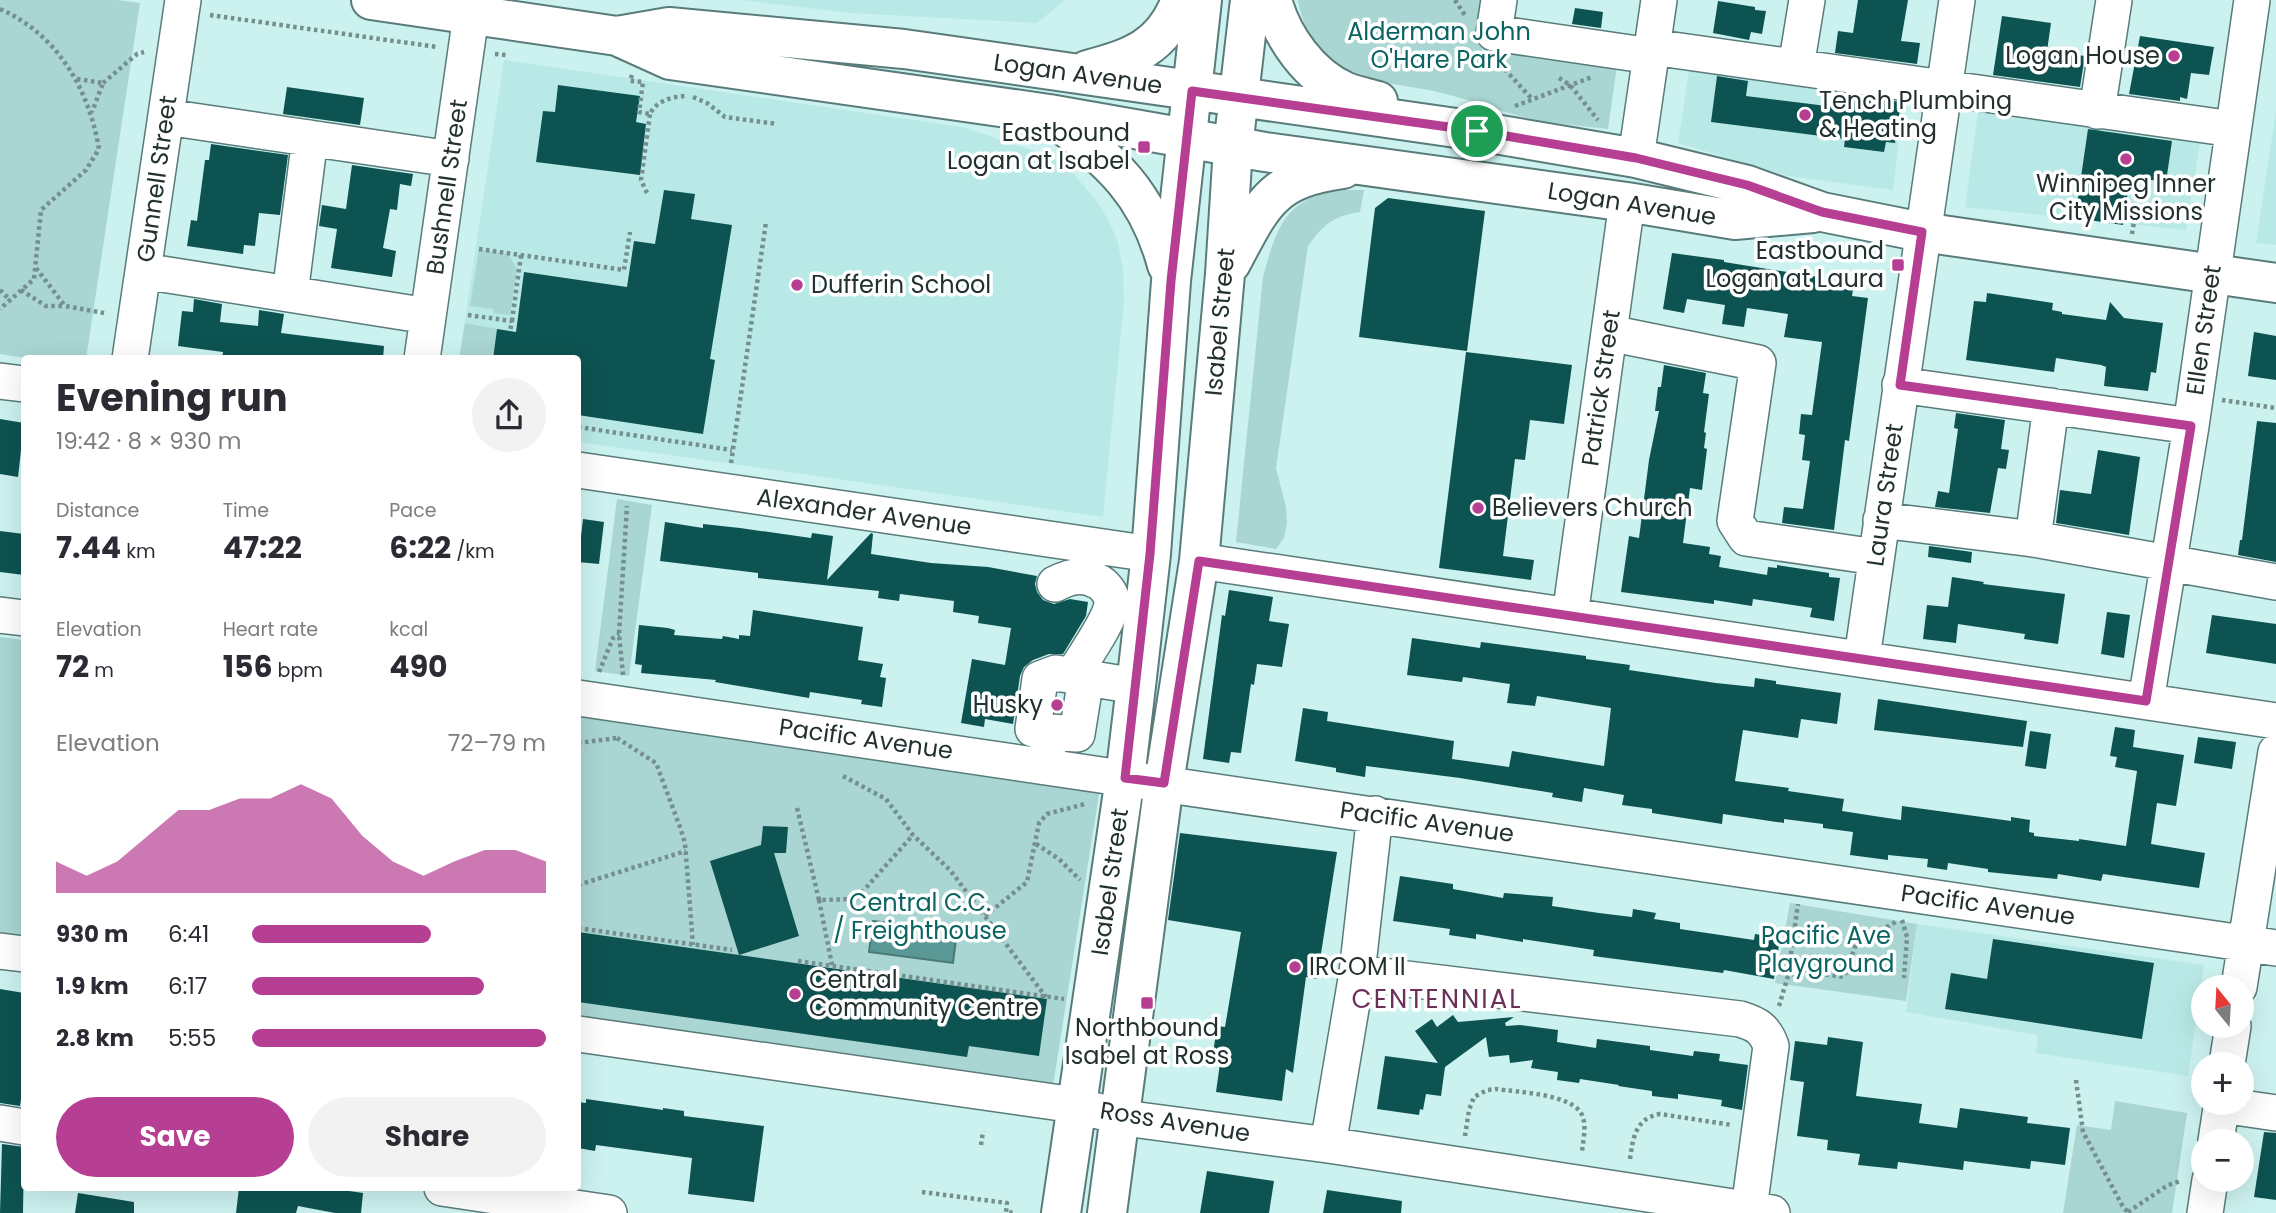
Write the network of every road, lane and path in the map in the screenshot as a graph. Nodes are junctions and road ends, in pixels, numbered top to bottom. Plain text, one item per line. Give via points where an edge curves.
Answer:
1 (371, 0) edge
2 (1181, 0) edge
3 (1202, 0) edge
4 (1250, 0) edge
5 (1272, 0) edge
6 (1499, 0) edge
7 (1659, 0) edge
8 (1807, 0) edge
9 (1957, 0) edge
10 (2114, 0) edge
11 (2252, 0) edge
12 (182, 6) edge
13 (0, 9) edge
14 (471, 15) junction
15 (617, 36) junction
16 (1652, 51) junction
17 (144, 52) dead end
18 (466, 52) junction
19 (506, 55) dead end
20 (1796, 67) junction
21 (1603, 72) dead end
22 (1073, 73) junction
23 (632, 75) dead end
24 (1559, 78) dead end
25 (76, 79) junction
26 (103, 83) junction
27 (1570, 85) junction
28 (1943, 89) junction
29 (1192, 91) junction
30 (1238, 97) junction
31 (2097, 110) junction
32 (91, 114) junction
33 (650, 114) junction
34 (1049, 114) junction
35 (166, 117) junction
36 (1492, 120) junction
37 (777, 124) dead end
38 (1605, 129) dead end
39 (2233, 129) junction
40 (310, 138) junction
41 (1185, 138) junction
42 (1233, 147) junction
43 (1636, 158) junction
44 (450, 159) junction
45 (1372, 166) junction
46 (647, 193) dead end
47 (2138, 196) dead end
48 (1627, 202) junction
49 (1822, 212) junction
50 (766, 222) dead end
51 (630, 232) dead end
52 (1922, 232) junction
53 (2132, 235) dead end
54 (479, 249) dead end
55 (521, 255) junction
56 (35, 267) junction
57 (143, 271) junction
58 (1225, 274) junction
59 (2212, 275) junction
60 (1171, 281) junction
61 (2276, 283) edge
62 (0, 290) edge
63 (22, 290) junction
64 (290, 294) junction
65 (10, 300) junction
66 (65, 306) junction
67 (0, 309) edge
68 (104, 313) dead end
69 (468, 315) dead end
70 (428, 316) junction
71 (512, 321) junction
72 (510, 331) dead end
73 (1609, 334) junction
74 (131, 355) edge
75 (423, 355) edge
76 (0, 381) edge
77 (21, 384) edge
78 (1900, 385) junction
79 (2051, 406) junction
80 (2276, 408) edge
81 (2193, 410) junction
82 (581, 427) edge
83 (733, 450) junction
84 (581, 470) edge
85 (729, 471) dead end
86 (628, 498) dead end
87 (1881, 520) junction
88 (2033, 540) junction
89 (1150, 554) junction
90 (1876, 557) junction
91 (1199, 561) junction
92 (2169, 565) junction
93 (2276, 582) edge
94 (1055, 584) dead end
95 (0, 615) edge
96 (1570, 616) junction
97 (21, 618) edge
98 (619, 634) junction
99 (1862, 658) junction
100 (1065, 672) junction
101 (623, 679) dead end
102 (1136, 685) junction
103 (588, 687) edge
104 (2146, 701) junction
105 (2276, 721) edge
106 (617, 738) dead end
107 (1048, 749) junction
108 (2276, 752) edge
109 (843, 776) dead end
110 (1125, 778) junction
111 (1164, 783) junction
112 (1092, 802) dead end
113 (797, 808) dead end
114 (1375, 814) junction
115 (913, 835) junction
116 (1036, 844) junction
117 (686, 851) junction
118 (581, 885) edge
119 (1084, 886) dead end
120 (819, 900) junction
121 (1798, 902) dead end
122 (985, 916) junction
123 (581, 928) edge
124 (693, 945) junction
125 (2261, 945) edge
126 (732, 950) dead end
127 (0, 951) edge
128 (21, 954) edge
129 (798, 961) dead end
130 (832, 965) junction
131 (1357, 973) junction
132 (2245, 975) edge
133 (1788, 976) junction
134 (1904, 978) dead end
135 (1046, 997) junction
136 (1076, 1001) dead end
137 (1766, 1032) junction
138 (581, 1034) edge
139 (2077, 1080) dead end
140 (1077, 1106) junction
141 (2254, 1109) edge
142 (2276, 1113) edge
143 (1120, 1115) junction
144 (0, 1123) edge
145 (21, 1126) edge
146 (1760, 1130) junction
147 (983, 1131) dead end
148 (1465, 1136) dead end
149 (981, 1145) dead end
150 (1328, 1145) junction
151 (1582, 1152) dead end
152 (1630, 1159) dead end
153 (2191, 1181) edge
154 (462, 1191) edge
155 (922, 1192) dead end
156 (2199, 1192) edge
157 (2123, 1207) junction
158 (1761, 1211) edge
159 (609, 1213) edge
160 (1016, 1213) edge
161 (1061, 1213) edge
162 (1107, 1213) edge
163 (2118, 1213) edge
164 (2128, 1213) edge
165 (2205, 1213) edge

1 - 14 main road, Logan Avenue
2 - 22 main road via 1169,23 1141,52
3 - 29 main road, Isabel Street
4 - 30 main road, Isabel Street
5 - 36 main road via 1292,44 1312,68 1346,92
6 - 16 street via 1494,33
7 - 16 street
8 - 20 street
9 - 28 street, Laura Street
10 - 31 street
11 - 39 street, Ellen Street
12 - 18 path
12 - 35 street, Gunnell Street
13 - 25 path via 47,39
14 - 15 main road, Logan Avenue
14 - 18 street, Bushnell Street
15 - 22 main road, Logan Avenue via 669,27 904,49
15 - 34 main road, Logan Avenue via 670,60
16 - 20 street
16 - 43 street
17 - 26 path
18 - 19 path
18 - 44 street, Bushnell Street
20 - 28 street
21 - 27 path
22 - 29 main road, Logan Avenue
23 - 33 path via 630,81 643,82 639,112
24 - 27 path
25 - 26 path
25 - 32 path
26 - 32 path
27 - 36 path
27 - 38 path
28 - 31 street
28 - 52 street, Laura Street
29 - 30 main road, Logan Avenue
29 - 41 main road, Isabel Street
30 - 36 main road, Logan Avenue
30 - 42 main road, Isabel Street
31 - 39 street
32 - 56 path via 99,149 86,170 41,210
33 - 37 path via 666,100 690,96 725,117
33 - 46 path via 640,180
34 - 41 main road, Logan Avenue
34 - 60 main road via 1101,155 1132,189 1160,236
35 - 40 street
35 - 57 street, Gunnell Street
36 - 43 main road, Logan Avenue
39 - 59 street, Ellen Street
40 - 44 street
40 - 64 street
41 - 42 main road, Logan Avenue
41 - 60 main road, Isabel Street
42 - 45 main road, Logan Avenue
42 - 58 main road, Isabel Street
43 - 49 main road, Logan Avenue via 1747,185
44 - 70 street, Bushnell Street
45 - 48 main road, Logan Avenue
45 - 58 main road via 1313,174 1279,191 1261,209
47 - 53 path
48 - 49 main road, Logan Avenue via 1735,220
48 - 73 street, Patrick Street
49 - 52 main road, Logan Avenue
50 - 83 path
51 - 55 path via 624,270
52 - 59 main road, Logan Avenue
52 - 78 street, Laura Street
54 - 55 path
55 - 71 path
56 - 63 path via 34,279
56 - 66 path
57 - 64 street
57 - 74 street, Gunnell Street
58 - 91 main road, Isabel Street
59 - 61 main road, Logan Avenue
59 - 81 street, Ellen Street
60 - 89 main road, Isabel Street
62 - 65 path
63 - 65 path
63 - 66 path via 46,306
64 - 70 street
65 - 67 path
66 - 68 path
69 - 71 path
70 - 75 street, Bushnell Street
71 - 72 path
73 - 90 street via 1759,363 1735,521 1739,530 1746,538
73 - 96 street, Patrick Street
76 - 77 street
78 - 79 street
78 - 87 street, Laura Street
79 - 81 street
79 - 88 street
80 - 81 path
81 - 92 street, Ellen Street
82 - 83 path
83 - 85 path
84 - 89 street, Alexander Avenue
86 - 98 path
87 - 88 street
87 - 90 street, Laura Street
88 - 92 street
89 - 102 main road, Isabel Street
90 - 99 street, Laura Street
91 - 96 street
91 - 111 main road, Isabel Street
92 - 93 street
92 - 104 street, Ellen Street
94 - 100 street via 1075,576 1097,581 1112,601 1109,615
95 - 97 street
96 - 99 street
98 - 101 path
98 - 103 path
99 - 104 street
100 - 102 street
100 - 107 street via 1040,679 1032,729
102 - 110 main road, Isabel Street
103 - 107 street, Pacific Avenue
104 - 105 street
106 - 117 path via 656,763
107 - 110 street, Pacific Avenue
108 - 125 street
109 - 115 path via 886,799
110 - 111 street, Pacific Avenue
110 - 140 main road, Isabel Street
111 - 114 street, Pacific Avenue
111 - 143 main road, Isabel Street
112 - 116 path via 1047,814 1039,823
113 - 120 path
114 - 125 street, Pacific Avenue
114 - 131 street
115 - 120 path via 856,899
115 - 122 path via 950,870
116 - 119 path via 1059,859
116 - 122 path via 1027,882
117 - 118 path
117 - 124 path
120 - 130 path
121 - 133 path
122 - 135 path
123 - 124 path
124 - 126 path
125 - 132 street
127 - 128 street
129 - 130 path
130 - 135 path
131 - 137 street via 1740,1019
131 - 150 street
133 - 134 path via 1801,971 1844,977 1859,936 1901,917 1907,937
133 - 137 path
135 - 136 path
137 - 146 street via 1771,1046
138 - 140 street, Ross Avenue
139 - 157 path via 2083,1132
140 - 143 street, Ross Avenue
140 - 161 main road, Isabel Street
141 - 142 street
143 - 150 street, Ross Avenue
143 - 162 main road, Isabel Street
144 - 145 street
146 - 152 path via 1651,1115 1633,1135
146 - 158 street
147 - 149 path
148 - 151 path via 1474,1097 1496,1089 1575,1105 1584,1121
150 - 158 street, Ross Avenue
153 - 164 path via 2168,1185
154 - 159 street
155 - 160 path via 1007,1203 1006,1212
156 - 165 street
157 - 163 path
157 - 164 path

